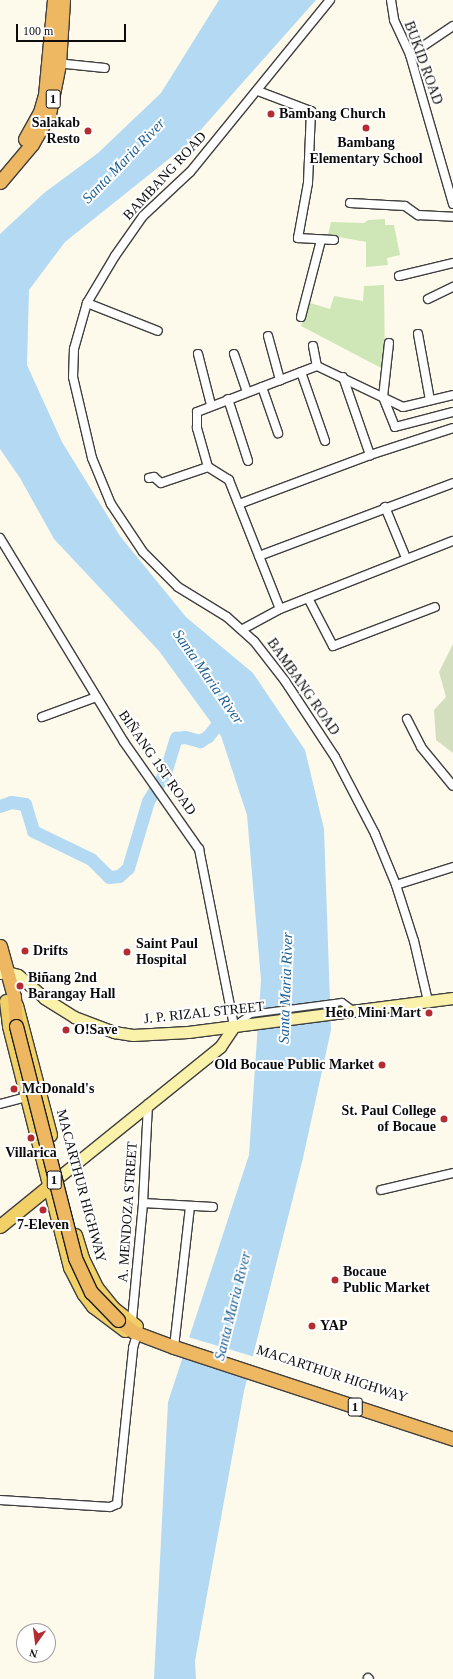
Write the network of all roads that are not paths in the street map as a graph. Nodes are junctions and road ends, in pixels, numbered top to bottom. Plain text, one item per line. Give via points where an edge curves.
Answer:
1 (54, 0) edge
2 (63, 0) edge
3 (330, 0) edge
4 (391, 0) edge
5 (453, 26) edge
6 (410, 55) junction
7 (54, 63) junction
8 (105, 68) dead end
9 (258, 91) junction
10 (0, 170) edge
11 (0, 182) edge
12 (350, 204) dead end
13 (453, 204) edge
14 (451, 217) edge
15 (321, 240) junction
16 (334, 240) dead end
17 (452, 263) edge
18 (399, 276) dead end
19 (453, 287) edge
20 (428, 299) dead end
21 (87, 303) junction
22 (301, 317) dead end
23 (158, 331) dead end
24 (418, 334) dead end
25 (268, 336) dead end
26 (389, 343) dead end
27 (313, 346) dead end
28 (198, 354) dead end
29 (234, 354) dead end
30 (317, 366) junction
31 (301, 372) junction
32 (343, 377) junction
33 (280, 380) junction
34 (262, 387) junction
35 (247, 392) junction
36 (453, 395) edge
37 (383, 397) junction
38 (228, 399) junction
39 (430, 400) junction
40 (211, 405) junction
41 (453, 412) edge
42 (426, 419) junction
43 (453, 428) edge
44 (278, 433) dead end
45 (430, 434) junction
46 (325, 441) dead end
47 (370, 454) junction
48 (248, 461) dead end
49 (208, 467) junction
50 (149, 478) dead end
51 (453, 483) edge
52 (238, 504) junction
53 (385, 507) junction
54 (0, 538) edge
55 (453, 541) edge
56 (259, 556) junction
57 (406, 558) junction
58 (308, 598) junction
59 (435, 607) dead end
60 (280, 609) junction
61 (243, 629) junction
62 (96, 697) junction
63 (42, 717) dead end
64 (407, 719) dead end
65 (453, 786) edge
66 (453, 867) edge
67 (396, 885) junction
68 (0, 946) edge
69 (2, 975) edge
70 (453, 998) edge
71 (10, 999) junction
72 (428, 1001) junction
73 (234, 1026) junction
74 (26, 1097) junction
75 (0, 1104) edge
76 (148, 1104) junction
77 (453, 1173) edge
78 (60, 1176) junction
79 (49, 1186) junction
80 (381, 1190) dead end
81 (144, 1202) junction
82 (190, 1206) junction
83 (213, 1207) dead end
84 (0, 1226) edge
85 (132, 1326) junction
86 (176, 1344) junction
87 (258, 1371) junction
88 (453, 1431) edge
89 (453, 1439) edge
90 (0, 1500) edge

1 - 7 highway, 1
2 - 7 highway, 1
3 - 9 street, BAMBANG ROAD
4 - 6 street, BUKID ROAD via 394,20
5 - 6 street
6 - 13 street, BUKID ROAD
7 - 8 street
7 - 10 highway, 1 via 40,112 21,144
7 - 11 highway, 1 via 49,114 32,144
9 - 15 street via 311,111 308,183 298,238
9 - 21 street, BAMBANG ROAD via 190,172 143,216 98,282
12 - 14 street via 405,206 418,215 440,214
15 - 16 street
15 - 22 street
17 - 18 street
19 - 20 street
21 - 23 street
21 - 61 street, BAMBANG ROAD via 74,349 73,378 92,458 111,504 143,552 168,579
24 - 39 street
25 - 33 street
26 - 37 street
27 - 30 street
28 - 40 street
29 - 35 street
30 - 31 street
30 - 32 street
31 - 33 street
31 - 46 street
32 - 37 street
32 - 47 street
33 - 34 street
34 - 35 street
34 - 44 street
35 - 38 street
36 - 39 street
37 - 39 street via 403,407
37 - 42 street via 395,427
38 - 40 street
38 - 48 street
40 - 49 street via 199,410 196,416
41 - 42 street
42 - 45 street
43 - 45 street
45 - 47 street
47 - 52 street
49 - 50 street via 161,483 154,477
49 - 52 street via 229,480
51 - 53 street
52 - 56 street
53 - 56 street
53 - 57 street
54 - 62 street, BIÑANG 1ST ROAD
55 - 57 street
56 - 60 street
57 - 58 street
58 - 59 street via 333,646
58 - 60 street
60 - 61 street
61 - 67 street, BAMBANG ROAD via 285,681 335,757 374,834
62 - 63 street
62 - 73 street, BIÑANG 1ST ROAD via 199,848
64 - 65 street via 421,747
66 - 67 street
67 - 72 street, BAMBANG ROAD via 414,941
68 - 69 highway, MACARTHUR HIGHWAY / 1
69 - 71 highway, MACARTHUR HIGHWAY / 1
69 - 73 main road, J. P. RIZAL STREET via 22,977 44,998 66,1013 114,1032 151,1035
70 - 72 main road, J. P. RIZAL STREET
71 - 74 main road, MACARTHUR HIGHWAY / 1 via 9,1026
71 - 78 main road, MACARTHUR HIGHWAY / 1 via 23,1022
71 - 85 highway, 1, bridge via 75,1258 91,1292
72 - 73 main road, J. P. RIZAL STREET via 251,1019
73 - 76 main road via 220,1047
74 - 75 street
74 - 79 main road, MACARTHUR HIGHWAY / 1
76 - 78 main road
76 - 81 street, A. MENDOZA STREET
77 - 80 street
78 - 85 main road, MACARTHUR HIGHWAY / 1 via 89,1274 105,1300
79 - 84 main road
79 - 85 main road, MACARTHUR HIGHWAY / 1 via 70,1267 84,1294 113,1323
81 - 82 street
81 - 85 street, A. MENDOZA STREET
82 - 83 street
82 - 86 street
85 - 86 highway, MACARTHUR HIGHWAY / 1
85 - 90 street, A. MENDOZA STREET via 117,1504 110,1507
86 - 87 highway, MACARTHUR HIGHWAY / 1
87 - 88 highway, MACARTHUR HIGHWAY / 1
87 - 89 highway, MACARTHUR HIGHWAY / 1

